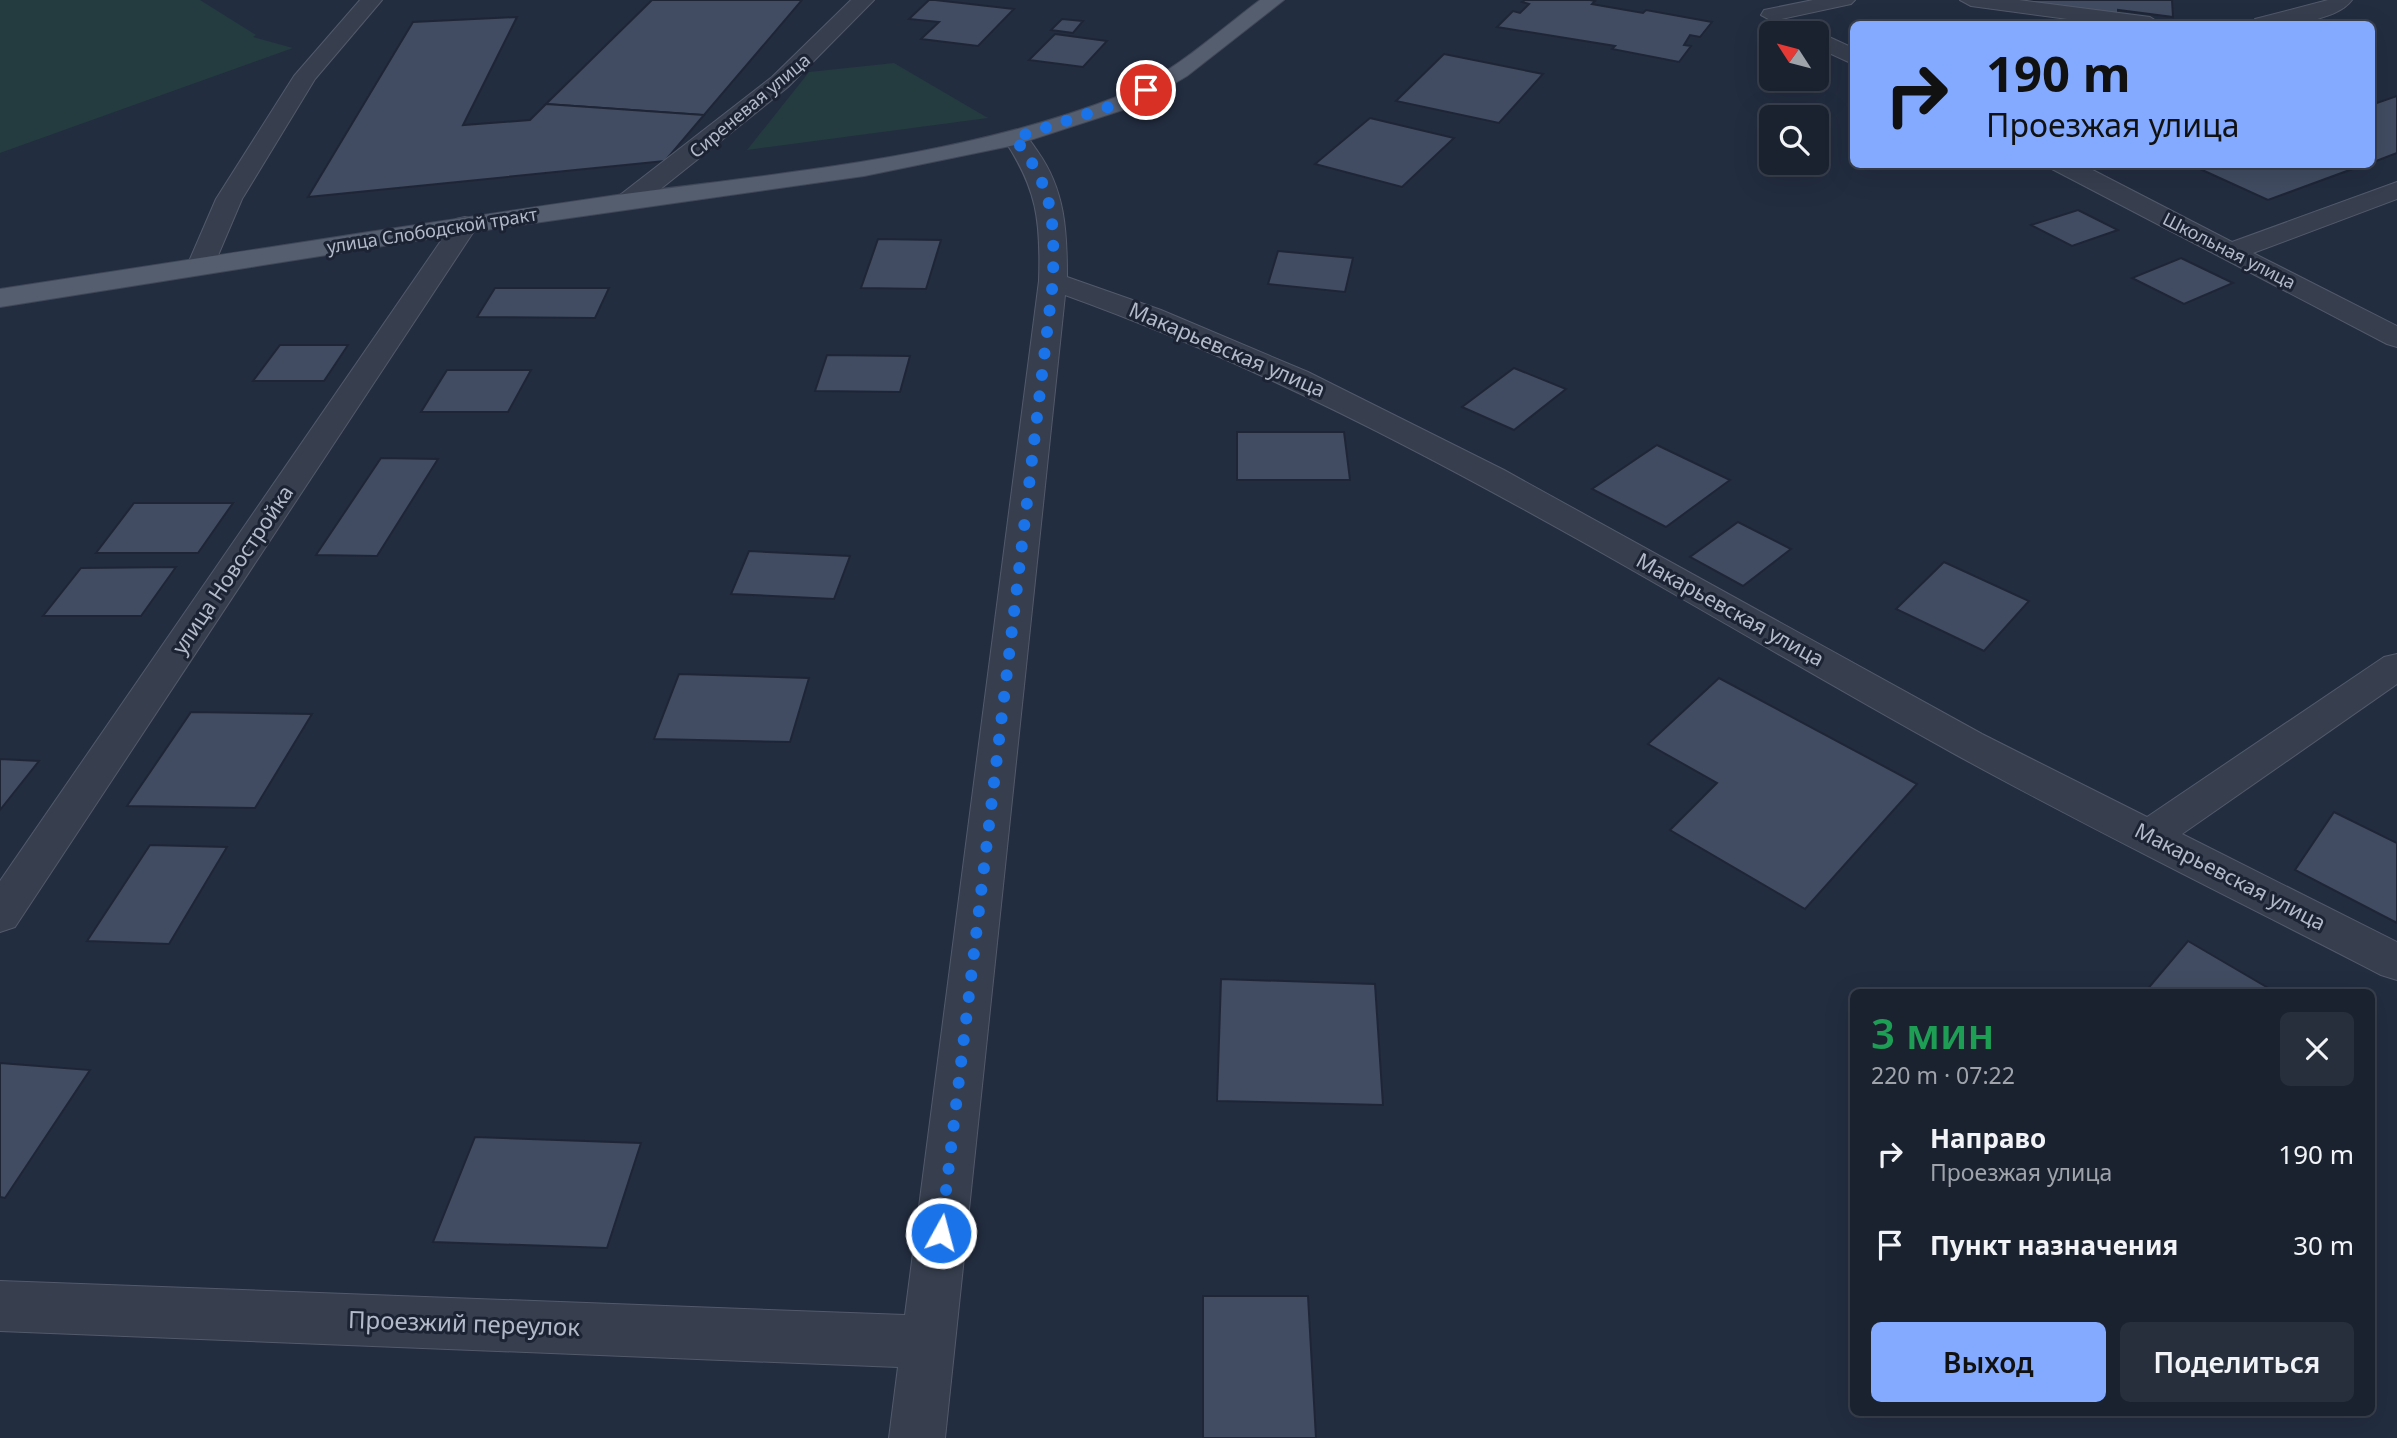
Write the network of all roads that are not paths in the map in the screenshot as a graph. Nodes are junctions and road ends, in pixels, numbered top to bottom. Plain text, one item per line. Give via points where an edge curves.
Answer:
1 (371, 0) edge
2 (863, 0) edge
3 (1273, 0) edge
4 (1844, 0) edge
5 (1971, 0) edge
6 (2341, 0) edge
7 (1784, 21) edge
8 (2128, 21) edge
9 (2276, 21) edge
10 (1829, 45) edge
11 (1850, 55) edge
12 (1014, 138) junction
13 (2069, 168) edge
14 (2397, 190) edge
15 (629, 201) junction
16 (465, 225) junction
17 (2230, 252) junction
18 (201, 267) junction
19 (1053, 281) junction
20 (0, 298) edge
21 (2397, 338) edge
22 (2397, 666) edge
23 (2150, 836) junction
24 (0, 915) edge
25 (2397, 962) edge
26 (0, 1306) edge
27 (929, 1342) junction
28 (917, 1438) edge

1 - 18 street via 305,76 229,200
2 - 15 street, Сиреневая улица via 823,46 722,132
3 - 12 main road, улица Слободской тракт via 1179,71 1130,100
4 - 7 street via 1762,10
5 - 8 street
6 - 9 street via 2332,8
10 - 11 street
12 - 15 main road, улица Слободской тракт via 864,168
12 - 19 street via 1036,164 1046,189 1054,224
13 - 17 street, Школьная улица
14 - 17 street
15 - 16 main road, улица Слободской тракт
16 - 18 main road, улица Слободской тракт
16 - 24 street, улица Новостройка
17 - 21 street, Школьная улица
18 - 20 main road, улица Слободской тракт
19 - 23 street, Макарьевская улица via 1151,316 1322,390 1492,477 1968,744
19 - 27 street
22 - 23 street
23 - 25 street, Макарьевская улица
26 - 27 street, Проезжий переулок
27 - 28 street

